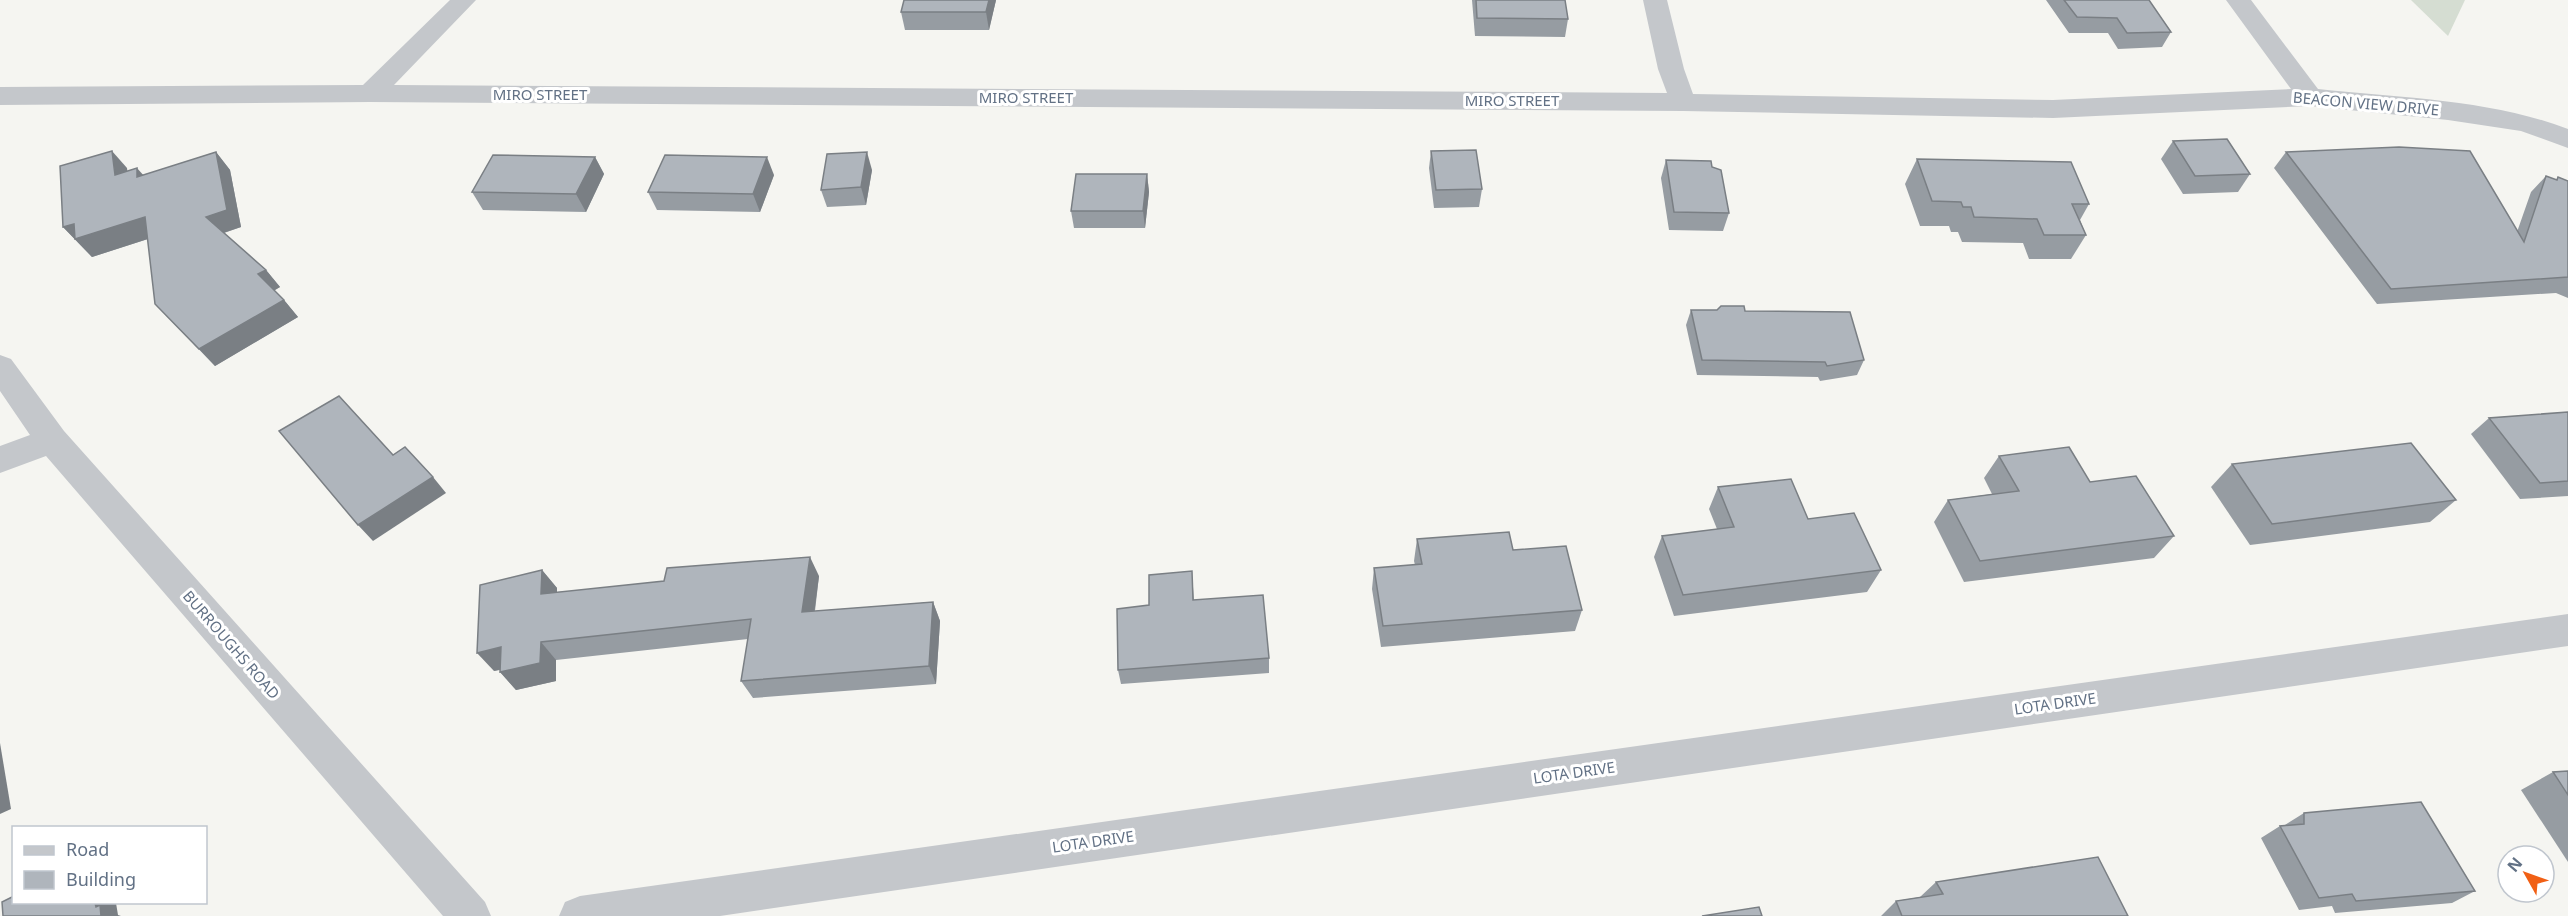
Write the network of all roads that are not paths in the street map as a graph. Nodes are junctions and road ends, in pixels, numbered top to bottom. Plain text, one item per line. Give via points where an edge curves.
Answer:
1 (464, 0) edge
2 (1655, 0) edge
3 (2238, 0) edge
4 (369, 93) junction
5 (0, 96) edge
6 (2310, 97) junction
7 (1683, 102) junction
8 (2053, 108) joint
9 (2568, 139) edge
10 (0, 367) edge
11 (52, 440) junction
12 (0, 460) edge
13 (2568, 630) edge
14 (470, 916) edge
15 (580, 916) edge

1 - 4 street
2 - 7 street
3 - 6 street
4 - 5 street, MIRO STREET
4 - 7 street, MIRO STREET
6 - 8 street, BEACON VIEW DRIVE
6 - 9 street, BEACON VIEW DRIVE via 2526,123
7 - 8 street, MIRO STREET
10 - 11 street, BURROUGHS ROAD
11 - 12 street
11 - 14 street, BURROUGHS ROAD
13 - 15 street, LOTA DRIVE

